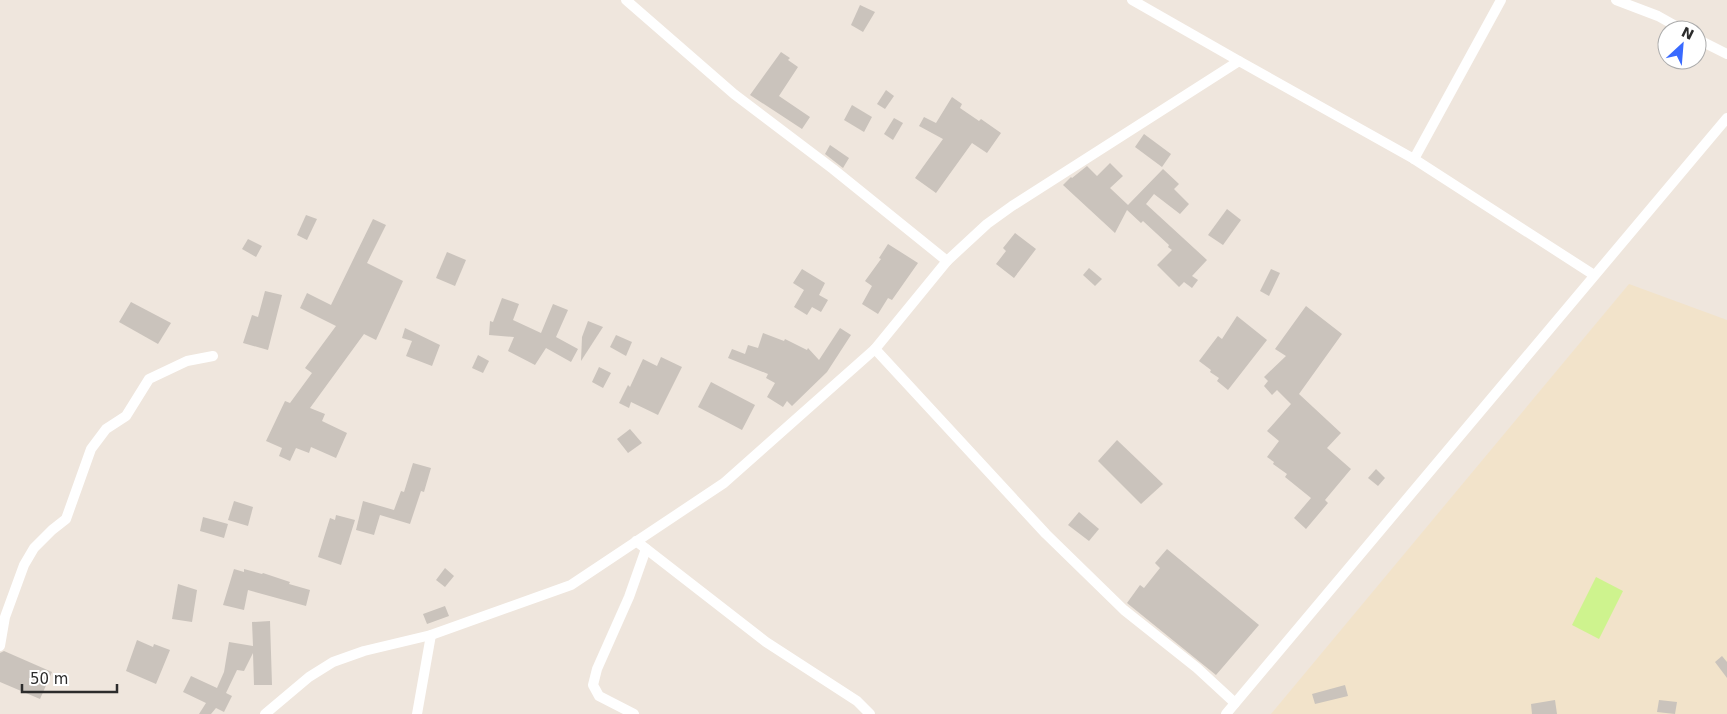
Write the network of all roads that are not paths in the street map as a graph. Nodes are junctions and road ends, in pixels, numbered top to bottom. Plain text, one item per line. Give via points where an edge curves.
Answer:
1 (626, 0) edge
2 (1132, 0) edge
3 (1501, 0) edge
4 (1616, 0) edge
5 (1665, 20) edge
6 (1707, 44) edge
7 (1727, 54) edge
8 (1238, 61) junction
9 (1727, 118) edge
10 (1414, 159) junction
11 (947, 262) junction
12 (1594, 275) junction
13 (876, 349) junction
14 (213, 356) dead end
15 (636, 541) junction
16 (646, 549) junction
17 (431, 635) junction
18 (0, 646) edge
19 (1236, 703) junction
20 (265, 714) edge
21 (418, 714) edge
22 (634, 714) edge
23 (870, 714) edge
24 (1226, 714) edge

1 - 11 street via 734,94
2 - 8 street
3 - 10 street
4 - 5 street
6 - 7 street
8 - 10 street
8 - 11 street via 1012,206 987,224
9 - 12 street
10 - 12 street
11 - 13 street
12 - 19 street
13 - 15 street via 724,483
13 - 19 street via 1046,534 1124,610 1198,668
14 - 18 street via 187,361 149,380 126,416 106,429 91,449 66,519 34,548 24,565 5,617
15 - 16 street
15 - 17 street via 570,585
16 - 22 street via 593,686 599,696
16 - 23 street via 766,642 857,701
17 - 20 street via 333,662 309,677
17 - 21 street
19 - 24 street

